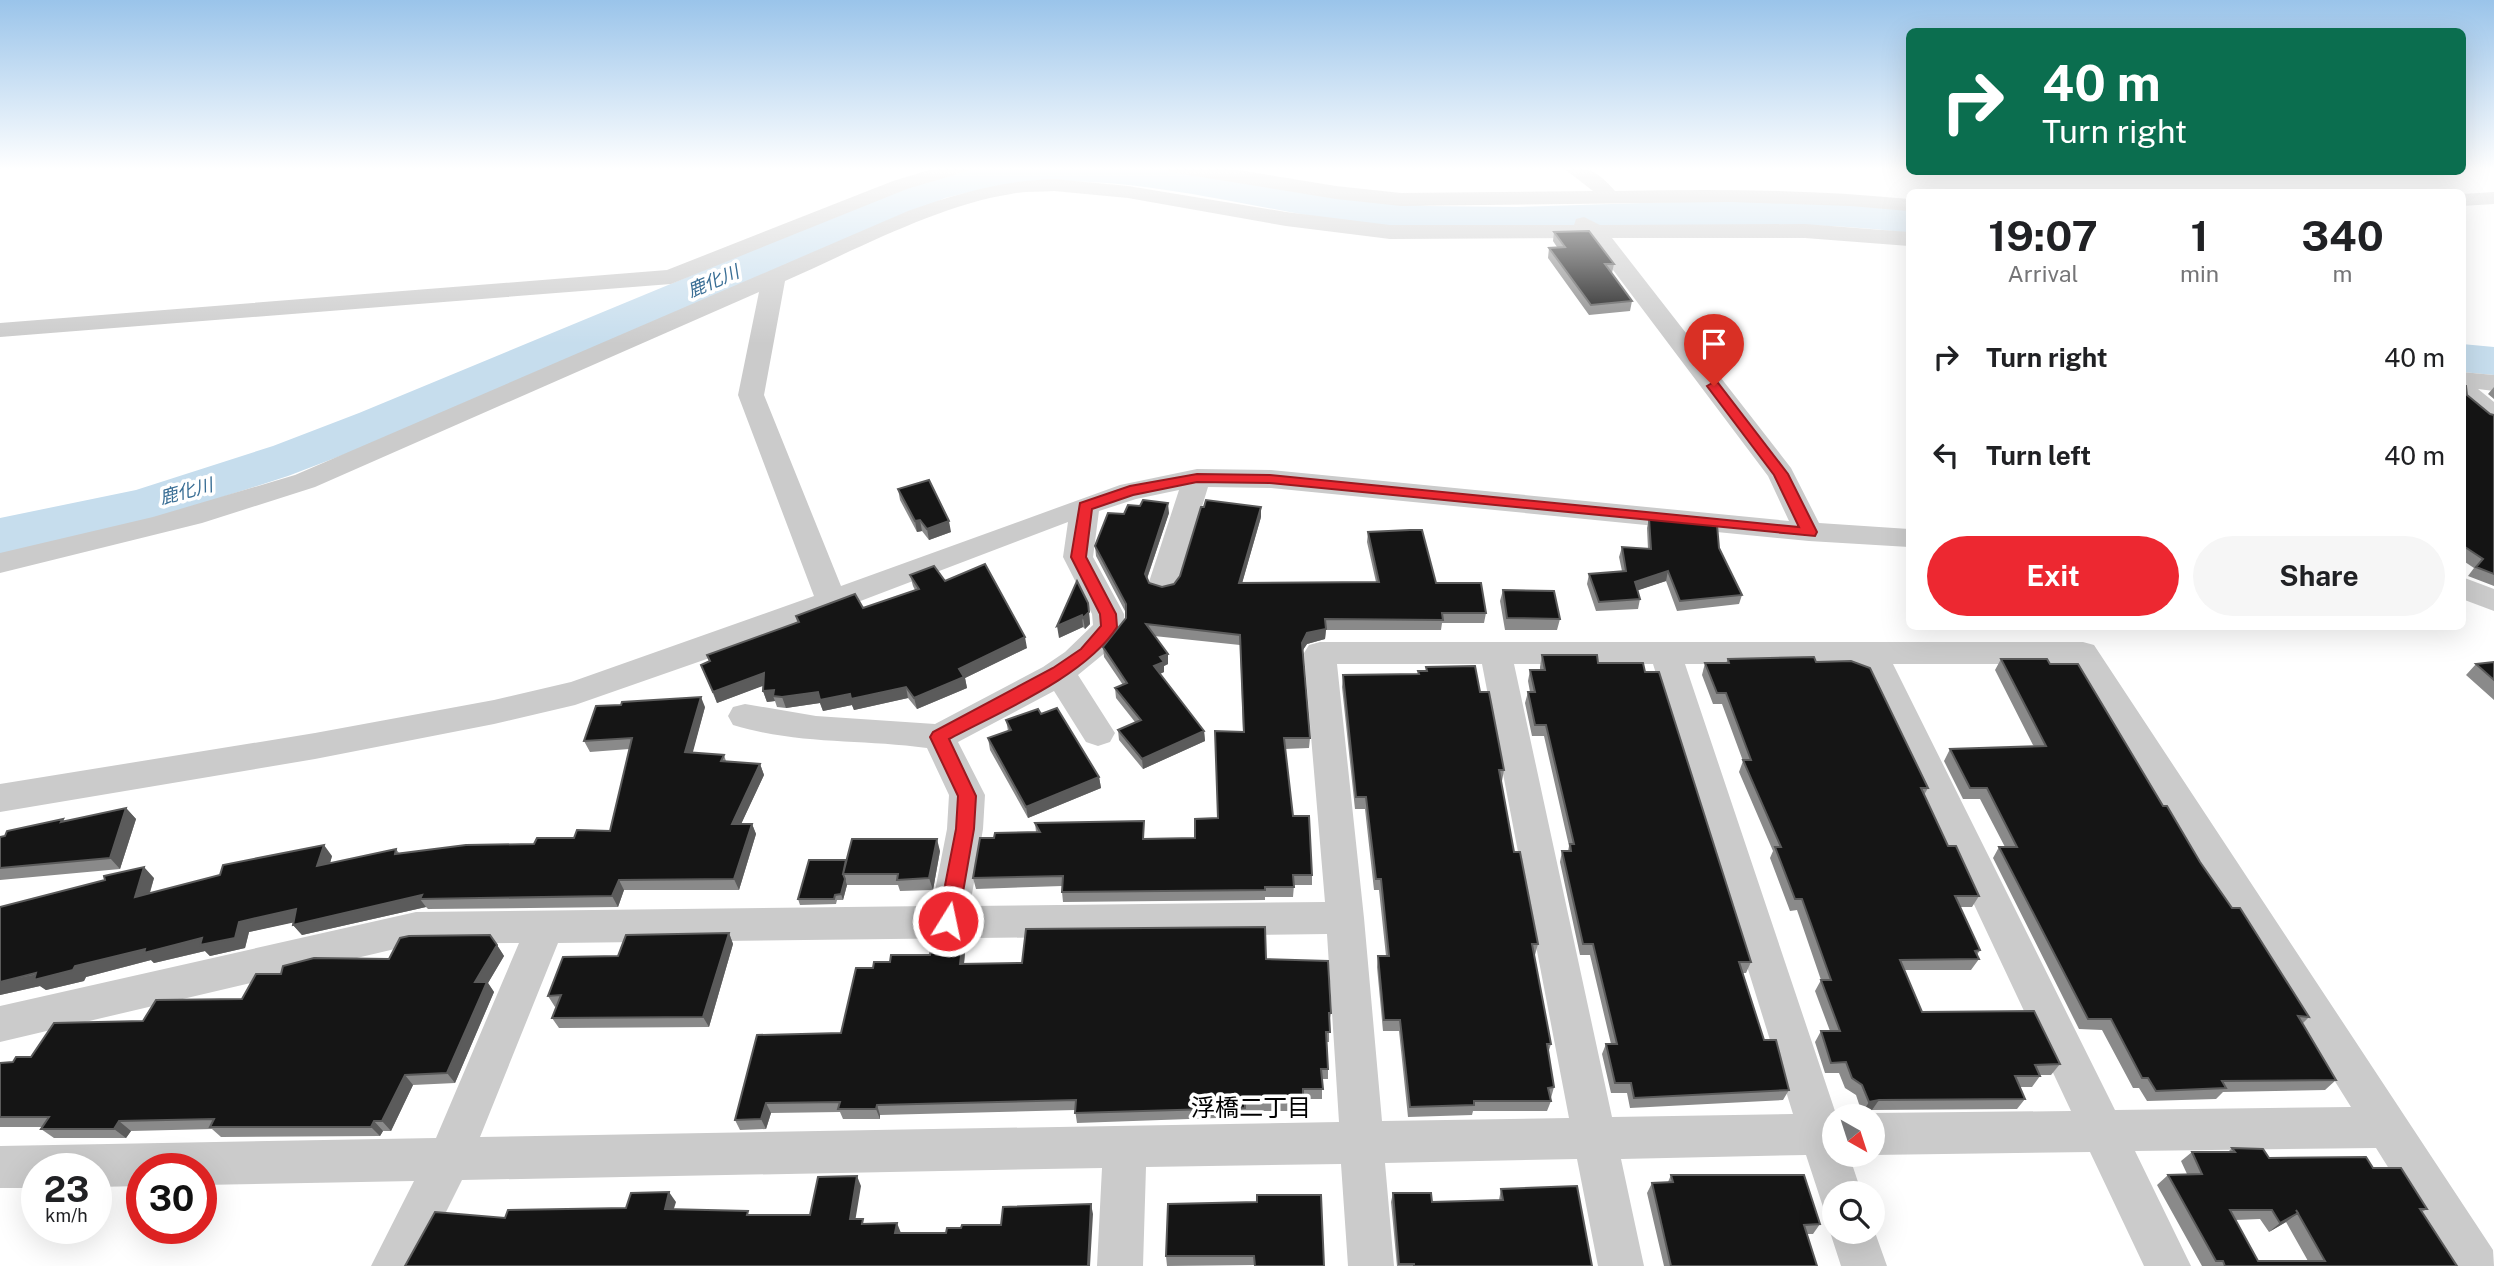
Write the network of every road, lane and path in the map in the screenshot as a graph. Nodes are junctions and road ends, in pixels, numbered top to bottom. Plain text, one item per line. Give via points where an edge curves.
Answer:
1 (798, 226) edge
2 (895, 226) edge
3 (1343, 226) edge
4 (1587, 226) edge
5 (1596, 232) junction
6 (1906, 239) edge
7 (774, 278) junction
8 (0, 330) edge
9 (2466, 380) edge
10 (2494, 383) edge
11 (2466, 392) edge
12 (2494, 415) edge
13 (1197, 478) junction
14 (1085, 506) junction
15 (1809, 532) junction
16 (1906, 538) edge
17 (0, 563) edge
18 (1163, 585) edge
19 (2466, 589) edge
20 (831, 600) junction
21 (2494, 601) edge
22 (1496, 653) junction
23 (1665, 653) junction
24 (1872, 654) junction
25 (1059, 672) junction
26 (745, 716) dead end
27 (1098, 733) dead end
28 (939, 737) junction
29 (0, 798) edge
30 (1345, 918) junction
31 (948, 921) junction
32 (546, 926) junction
33 (0, 1024) edge
34 (1822, 1119) edge
35 (2388, 1127) junction
36 (2103, 1131) junction
37 (1822, 1134) edge
38 (1885, 1134) edge
39 (1595, 1140) junction
40 (1361, 1142) junction
41 (1125, 1148) junction
42 (450, 1157) junction
43 (0, 1167) edge
44 (1857, 1244) edge
45 (394, 1266) edge
46 (1120, 1266) edge
47 (1371, 1266) edge
48 (1621, 1266) edge
49 (1864, 1266) edge
50 (2168, 1266) edge
51 (2477, 1266) edge

1 - 8 street via 671,277
2 - 7 street
3 - 5 street via 1390,232
4 - 5 street
5 - 6 street via 1805,230
5 - 15 street via 1781,474
7 - 17 street via 305,481 143,531
7 - 20 street via 751,395
9 - 10 street
11 - 12 street
13 - 14 street via 1130,491
13 - 15 street via 1270,479
13 - 18 street
14 - 20 street
14 - 25 street via 1078,557 1108,614 1109,627 1087,653
15 - 16 street
19 - 21 street
20 - 29 street via 575,693 315,746
22 - 23 street
22 - 30 street via 1320,653
22 - 39 street
23 - 24 street
23 - 34 street
24 - 35 street via 2083,653
24 - 36 street
25 - 27 street
25 - 28 street
26 - 28 street via 816,729
28 - 31 street via 967,796
30 - 31 street
30 - 40 street
31 - 32 street
32 - 33 street via 416,929
32 - 42 street
35 - 36 street
35 - 51 street
36 - 38 street
36 - 50 street
37 - 39 street
39 - 40 street
39 - 48 street
40 - 41 street
40 - 47 street
41 - 42 street
41 - 46 street
42 - 43 street
42 - 45 street
44 - 49 street

